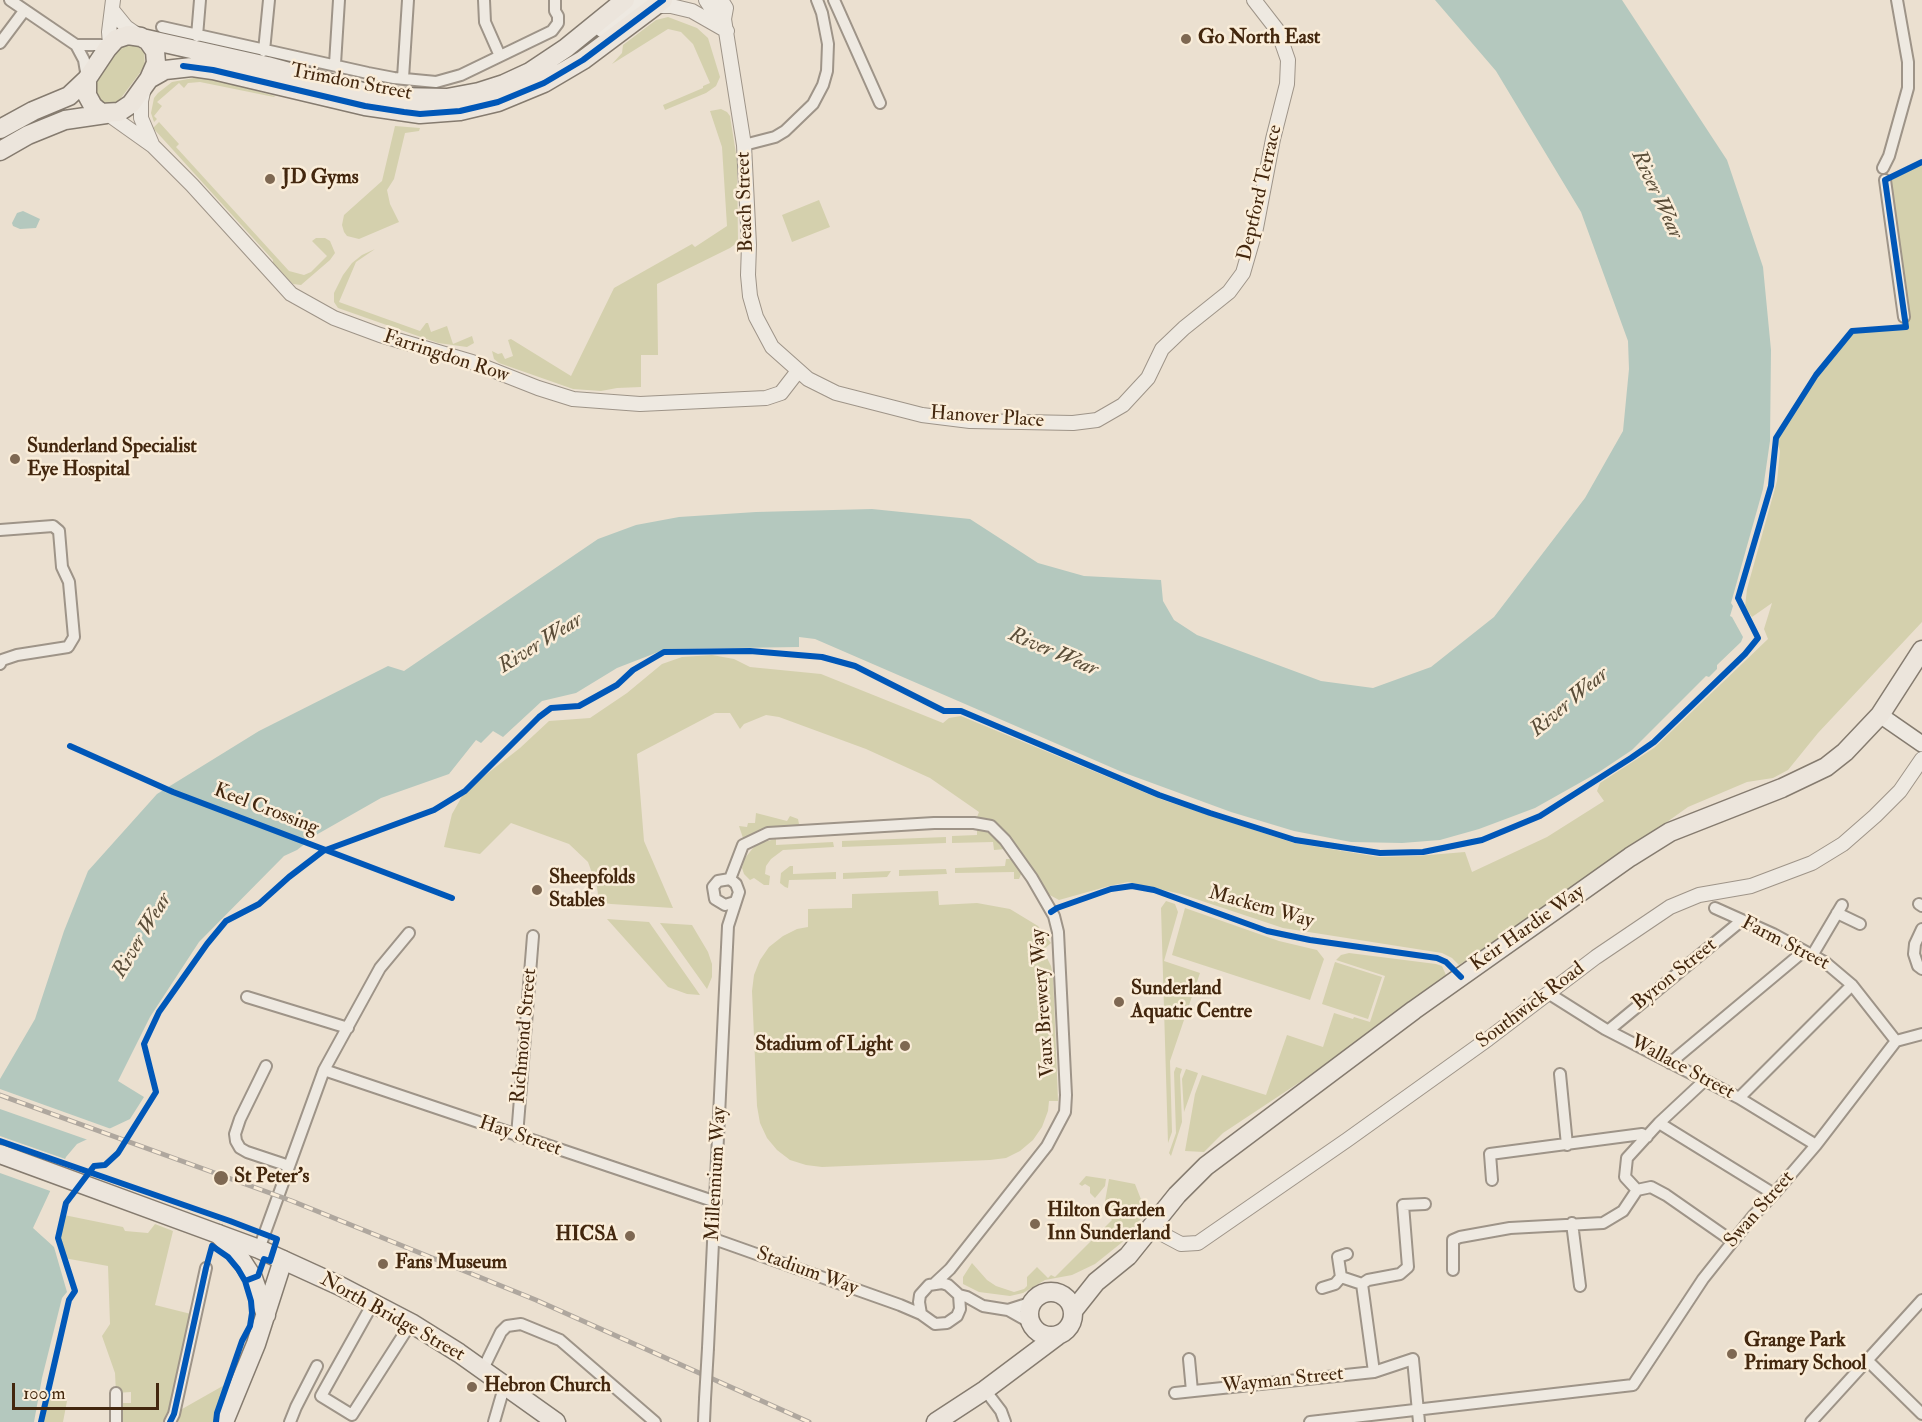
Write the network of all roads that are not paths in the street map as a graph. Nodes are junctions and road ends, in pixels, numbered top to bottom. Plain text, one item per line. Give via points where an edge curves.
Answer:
1 (10, 0) edge
2 (200, 0) edge
3 (269, 0) edge
4 (339, 0) edge
5 (408, 0) edge
6 (484, 0) edge
7 (555, 0) edge
8 (625, 0) edge
9 (706, 0) edge
10 (817, 0) edge
11 (834, 0) edge
12 (1254, 0) edge
13 (1897, 0) edge
14 (654, 2) edge
15 (113, 5) edge
16 (725, 11) edge
17 (24, 12) junction
18 (162, 27) dead end
19 (197, 36) junction
20 (141, 38) junction
21 (0, 43) edge
22 (76, 45) junction
23 (110, 45) junction
24 (566, 48) junction
25 (264, 51) junction
26 (500, 56) junction
27 (334, 64) junction
28 (403, 78) junction
29 (87, 79) junction
30 (147, 82) junction
31 (880, 102) dead end
32 (107, 114) junction
33 (0, 129) edge
34 (744, 145) junction
35 (153, 146) junction
36 (0, 151) edge
37 (1883, 168) dead end
38 (1885, 180) dead end
39 (1904, 316) dead end
40 (1156, 360) joint
41 (798, 371) junction
42 (0, 530) edge
43 (1922, 650) edge
44 (0, 664) edge
45 (1880, 715) junction
46 (1897, 725) junction
47 (1922, 732) edge
48 (1922, 744) edge
49 (1919, 765) edge
50 (730, 879) junction
51 (735, 902) junction
52 (721, 904) junction
53 (1715, 908) dead end
54 (1741, 921) junction
55 (1860, 924) dead end
56 (728, 926) junction
57 (1922, 929) edge
58 (409, 933) dead end
59 (533, 936) dead end
60 (1808, 952) junction
61 (1922, 969) edge
62 (1852, 985) junction
63 (1548, 993) junction
64 (247, 997) dead end
65 (348, 1028) junction
66 (1609, 1030) junction
67 (1922, 1034) edge
68 (1896, 1041) junction
69 (1670, 1063) junction
70 (266, 1066) dead end
71 (324, 1070) junction
72 (1560, 1074) dead end
73 (1704, 1081) junction
74 (1739, 1098) junction
75 (1659, 1123) junction
76 (517, 1136) junction
77 (1647, 1137) junction
78 (1567, 1145) junction
79 (1816, 1145) junction
80 (0, 1154) edge
81 (289, 1166) junction
82 (1492, 1180) dead end
83 (1637, 1190) junction
84 (1774, 1194) junction
85 (716, 1202) junction
86 (1425, 1204) dead end
87 (1572, 1223) junction
88 (1151, 1228) junction
89 (218, 1234) junction
90 (714, 1239) junction
91 (1732, 1241) junction
92 (259, 1249) junction
93 (1347, 1254) dead end
94 (283, 1260) junction
95 (206, 1268) dead end
96 (950, 1269) junction
97 (1453, 1270) dead end
98 (1341, 1277) junction
99 (1095, 1282) junction
100 (935, 1283) junction
101 (1362, 1284) junction
102 (948, 1285) junction
103 (1580, 1286) dead end
104 (1322, 1288) dead end
105 (1055, 1292) junction
106 (920, 1295) junction
107 (958, 1295) junction
108 (1922, 1300) edge
109 (1033, 1302) junction
110 (374, 1303) junction
111 (900, 1305) junction
112 (983, 1306) junction
113 (1008, 1310) junction
114 (1073, 1311) junction
115 (921, 1314) junction
116 (266, 1315) junction
117 (957, 1316) junction
118 (411, 1323) junction
119 (1032, 1325) junction
120 (1057, 1336) junction
121 (1189, 1359) dead end
122 (1867, 1360) junction
123 (1024, 1362) junction
124 (317, 1366) dead end
125 (483, 1369) junction
126 (1374, 1372) junction
127 (505, 1384) junction
128 (985, 1390) junction
129 (1192, 1391) junction
130 (116, 1393) dead end
131 (1175, 1393) dead end
132 (1922, 1414) edge
133 (1418, 1416) edge
134 (116, 1422) edge
135 (170, 1422) edge
136 (224, 1422) edge
137 (290, 1422) edge
138 (494, 1422) edge
139 (556, 1422) edge
140 (655, 1422) edge
141 (704, 1422) edge
142 (936, 1422) edge
143 (1005, 1422) edge
144 (1310, 1422) edge
145 (1811, 1422) edge

1 - 17 street
2 - 19 street
3 - 25 street
4 - 27 street
5 - 28 street
6 - 26 street via 485,22
7 - 26 street via 556,27
8 - 24 main road, Trimdon Street
9 - 16 street via 716,15
10 - 34 street via 828,44 823,85 813,104 785,131
11 - 31 street
12 - 40 street, Deptford Terrace via 1278,31 1288,60 1287,84 1256,228 1243,273 1229,292 1184,327
13 - 37 street via 1908,62 1908,88
14 - 16 street via 692,11
14 - 24 street via 584,43
14 - 30 main road, Trimdon Street via 583,60 544,82 498,102 460,111 420,114 384,109 192,67 165,70
15 - 20 street via 126,27
15 - 23 street
16 - 34 street, Beach Street
17 - 21 street
17 - 22 street
18 - 19 street
19 - 25 street
20 - 23 main road via 122,37
20 - 24 main road, Trimdon Street via 370,94 417,98 447,98 496,87 530,72
20 - 30 main road via 155,51 156,63
22 - 23 street
22 - 29 street
23 - 29 main road
25 - 27 street
26 - 28 street via 436,82
27 - 28 street
29 - 32 main road via 89,100
29 - 33 main road via 69,96
30 - 32 main road via 125,109
30 - 35 street, Farringdon Row via 141,118
32 - 35 street, Farringdon Row
32 - 36 main road via 65,120
34 - 41 street, Beach Street via 750,296 763,333
35 - 41 street, Farringdon Row via 291,294 334,318 380,335 472,362 573,399 640,404 766,398 781,393
38 - 39 street
40 - 41 street, Hanover Place via 1148,378 1123,405 1097,420 1073,423 970,421 922,415 836,393
42 - 44 street via 53,526 59,531 74,637 68,647 17,655
43 - 45 main road, Keir Hardie Way
45 - 46 main road
45 - 88 main road, Keir Hardie Way via 1845,753 1826,767 1670,832 1630,857 1414,1010 1206,1166
46 - 47 main road
46 - 48 main road
49 - 63 street, Southwick Road via 1900,791 1843,844 1812,863 1751,886 1686,899
50 - 51 street via 738,888
50 - 52 street via 718,881 713,887 713,896
50 - 96 street, Vaux Brewery Way via 743,845 768,832 974,823 991,826 1005,840 1054,916 1058,932 1065,1112 1047,1146
51 - 52 street
51 - 56 street, Millennium Way
52 - 56 street, Millennium Way
53 - 54 street, Farm Street
54 - 60 street, Farm Street
54 - 66 street, Byron Street
55 - 60 street via 1840,909
56 - 85 street, Millennium Way
57 - 61 street via 1914,954
58 - 65 street via 380,968
59 - 76 street, Richmond Street
60 - 62 street, Farm Street
60 - 69 street
62 - 68 street, Farm Street
62 - 74 street
63 - 66 street, Wallace Street
63 - 88 street, Southwick Road via 1198,1243 1181,1244
64 - 65 street
65 - 71 street
66 - 69 street, Wallace Street
67 - 68 street
68 - 79 street, Swan Street
69 - 73 street, Wallace Street
70 - 81 street via 240,1119 236,1141 247,1152
71 - 76 street, Hay Street
71 - 81 street
72 - 78 street
73 - 74 street, Wallace Street
73 - 75 street
74 - 79 street, Wallace Street
75 - 77 street
75 - 84 street
76 - 85 street, Hay Street
77 - 78 street via 1642,1134
77 - 83 street via 1628,1158 1624,1177
78 - 82 street via 1490,1154
79 - 84 street, Swan Street
80 - 89 main road, North Bridge Street
81 - 92 street
83 - 87 street via 1623,1211 1613,1218 1603,1223
83 - 91 street via 1651,1187 1666,1195
84 - 91 street, Swan Street
85 - 90 street, Millennium Way
86 - 101 street via 1403,1205 1408,1268 1400,1274
87 - 97 street via 1460,1237 1453,1240
87 - 103 street
88 - 99 main road, Keir Hardie Way via 1128,1256
89 - 92 main road, North Bridge Street
89 - 116 main road via 253,1278
90 - 111 street, Stadium Way
90 - 141 street, Millennium Way, bridge
91 - 133 street, Swan Street via 1633,1385
92 - 94 main road, North Bridge Street
93 - 98 street via 1338,1257
94 - 110 main road, North Bridge Street
94 - 116 main road
95 - 135 street
96 - 100 street, Vaux Brewery Way
96 - 102 street
98 - 101 street
98 - 104 street via 1335,1284
99 - 105 main road
99 - 114 main road
100 - 102 street
100 - 106 street
101 - 126 street
102 - 107 street
105 - 109 main road via 1042,1294
105 - 114 main road via 1067,1299
106 - 111 street
106 - 115 street
107 - 112 street
107 - 117 street
108 - 122 street
109 - 113 street
109 - 119 main road via 1029,1312
110 - 118 main road, North Bridge Street
110 - 118 street via 321,1396 352,1415
111 - 115 street, Stadium Way
112 - 113 street
112 - 117 street, Stadium Way
113 - 119 street
114 - 120 main road via 1068,1329
115 - 117 street, Stadium Way via 940,1325
116 - 136 main road
118 - 125 main road, North Bridge Street
119 - 120 main road via 1043,1335
119 - 123 main road
120 - 123 main road
121 - 129 street
122 - 132 street
122 - 145 street
123 - 128 main road
124 - 137 street
125 - 127 main road, North Bridge Street
125 - 140 street via 507,1326 521,1324 560,1340
126 - 129 street, Wayman Street
126 - 133 street, Wayman Street via 1413,1359
127 - 138 street
127 - 139 main road, North Bridge Street
128 - 142 main road
128 - 143 street
129 - 131 street, Wayman Street
130 - 134 street
133 - 144 street

